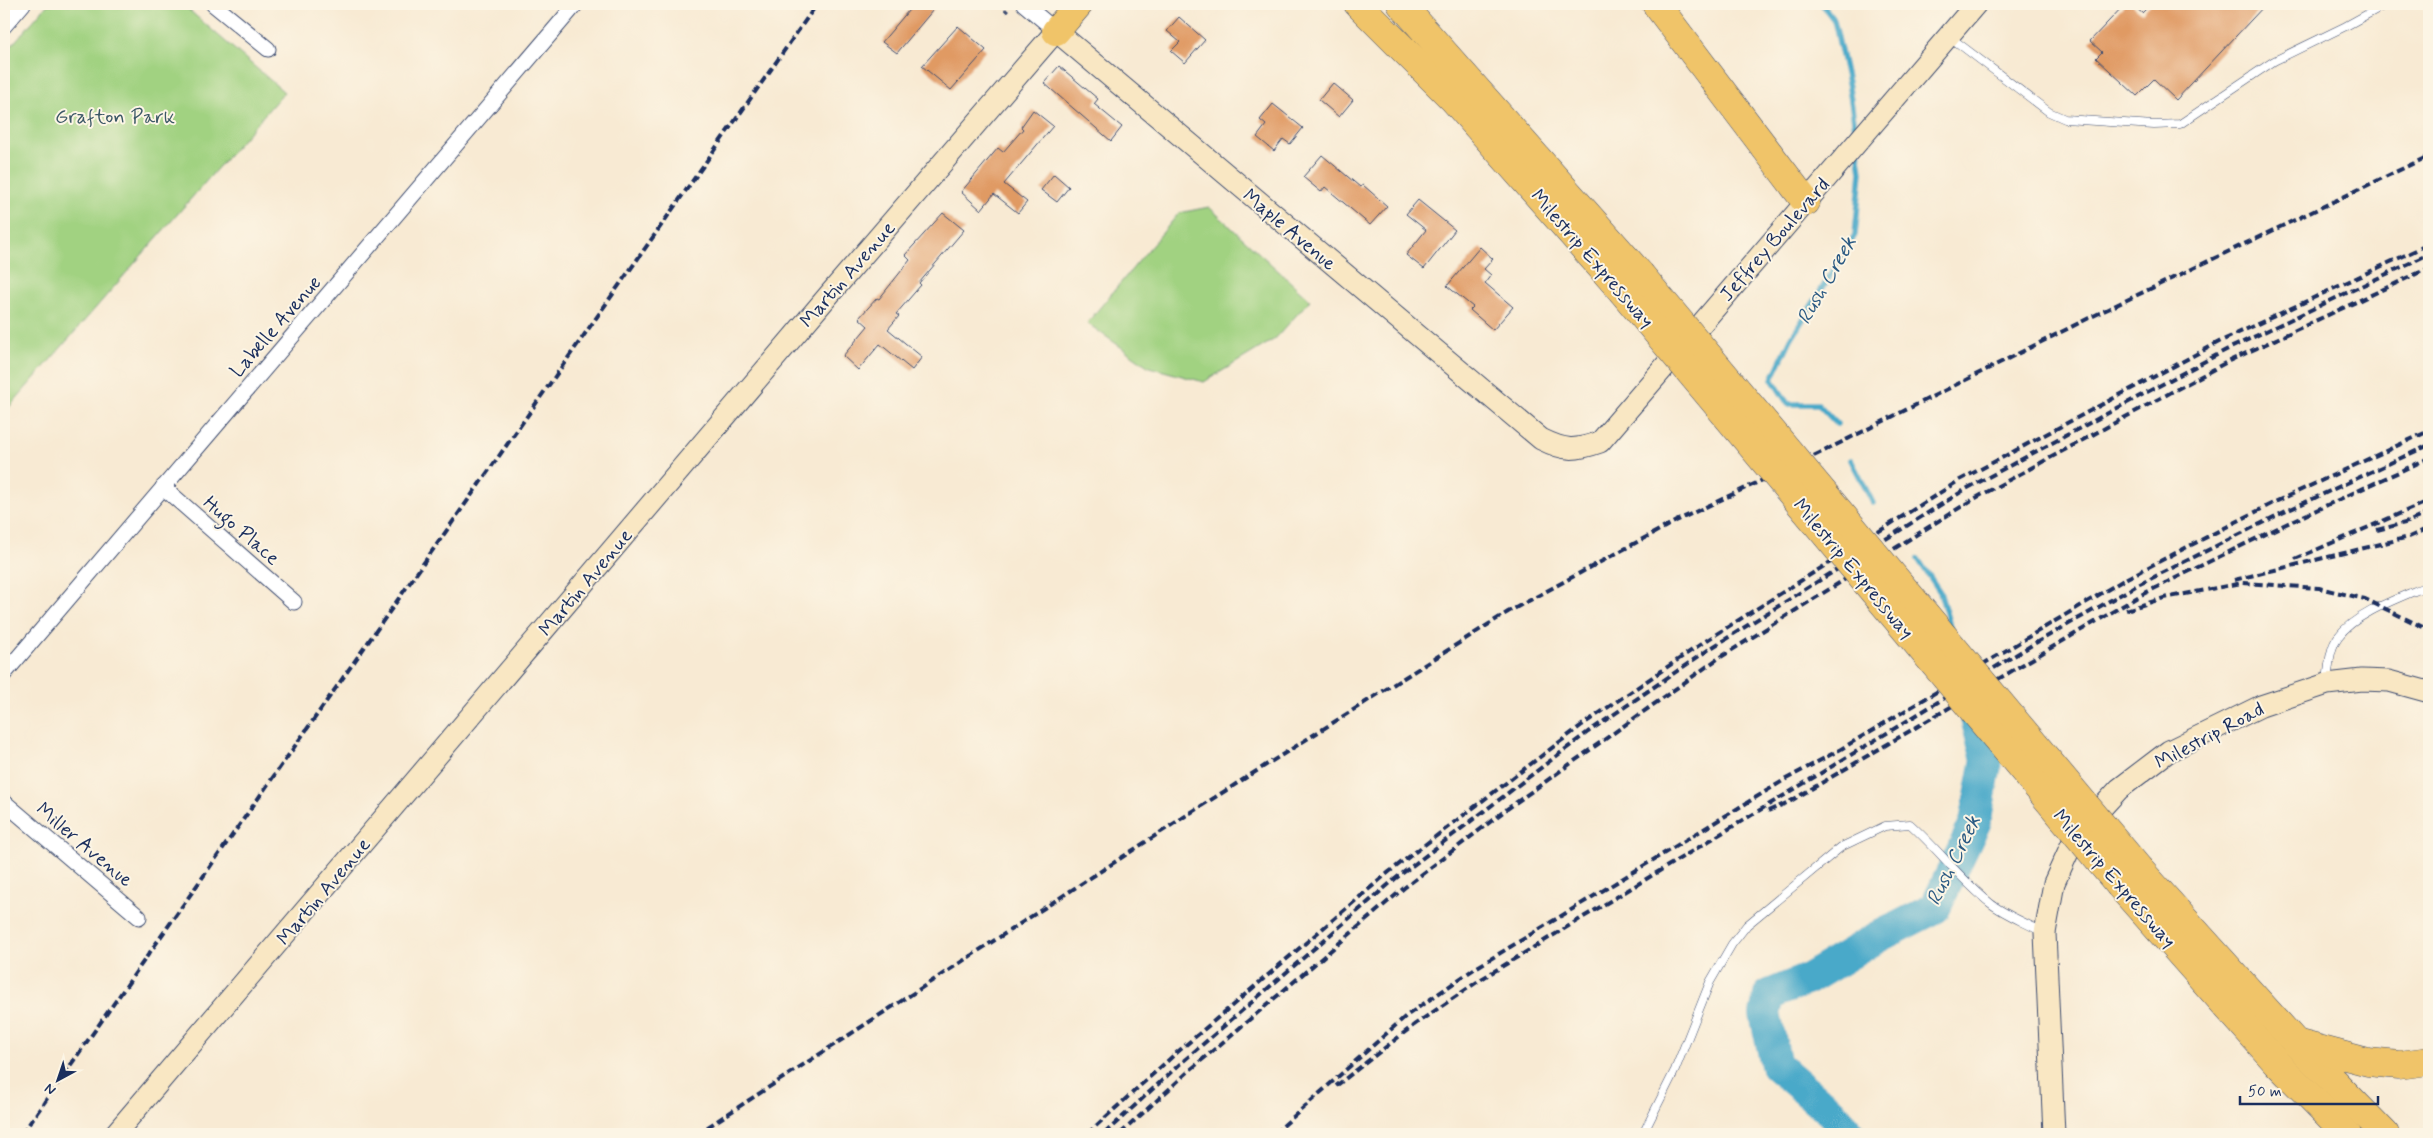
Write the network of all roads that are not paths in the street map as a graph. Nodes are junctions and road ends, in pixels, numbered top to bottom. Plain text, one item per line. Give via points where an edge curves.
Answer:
1 (23, 4) edge
2 (213, 4) edge
3 (576, 4) edge
4 (1024, 4) edge
5 (1079, 4) edge
6 (1358, 4) edge
7 (1656, 4) edge
8 (1976, 4) edge
9 (2386, 4) edge
10 (1408, 8) edge
11 (4, 26) edge
12 (1056, 31) junction
13 (1949, 35) junction
14 (268, 49) dead end
15 (1806, 202) junction
16 (1631, 282) junction
17 (1559, 448) joint
18 (163, 487) junction
19 (2429, 584) edge
20 (294, 602) dead end
21 (4, 674) edge
22 (2327, 684) junction
23 (2429, 692) edge
24 (4, 802) edge
25 (2130, 878) junction
26 (139, 917) dead end
27 (2046, 933) junction
28 (2296, 1043) junction
29 (2429, 1061) edge
30 (115, 1134) edge
31 (1643, 1134) edge
32 (2054, 1134) edge
33 (2347, 1134) edge
34 (2385, 1134) edge

1 - 11 street
2 - 14 street
3 - 18 street, Labelle Avenue
4 - 12 street, Maple Avenue
5 - 12 highway
6 - 16 highway, Milestrip Expressway
7 - 15 highway
8 - 13 street, Jeffrey Boulevard
9 - 13 lane via 2274,61 2180,124 2065,119 2049,112
10 - 16 highway, Milestrip Expressway
12 - 17 street, Maple Avenue via 1541,439
12 - 30 street, Martin Avenue
13 - 15 street, Jeffrey Boulevard
15 - 17 street, Jeffrey Boulevard via 1600,442 1576,449
16 - 25 highway, Milestrip Expressway, bridge
18 - 20 street, Hugo Place
18 - 21 street, Labelle Avenue
19 - 22 lane via 2347,627 2337,638 2330,658
22 - 23 street, Milestrip Road via 2389,681
22 - 27 street, Milestrip Road via 2261,706 2169,751 2119,789 2075,837 2054,883
24 - 26 street, Miller Avenue
25 - 28 highway, Milestrip Expressway
25 - 33 highway, Milestrip Expressway via 2276,1062
27 - 31 lane via 1991,904 1910,824 1885,826 1842,847 1747,925 1732,944 1710,982 1675,1070
27 - 32 street, Milestrip Road
28 - 29 highway via 2368,1062 2399,1065
28 - 34 highway, Milestrip Expressway

